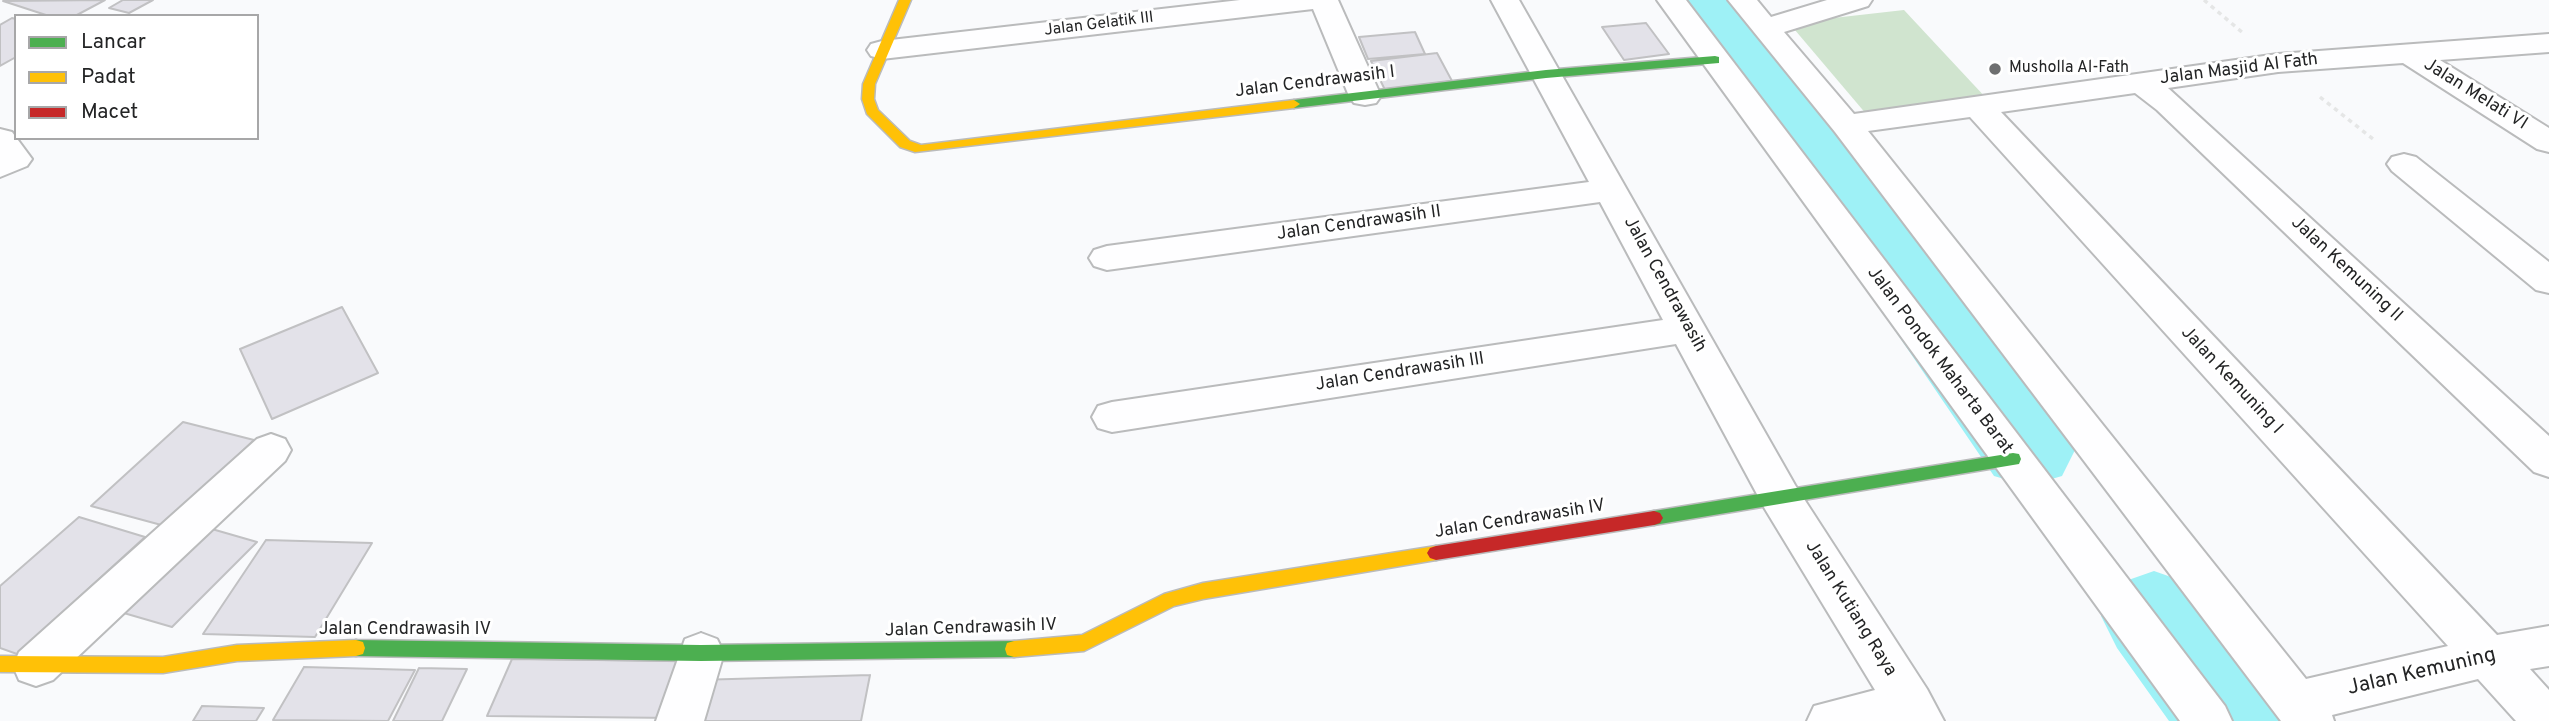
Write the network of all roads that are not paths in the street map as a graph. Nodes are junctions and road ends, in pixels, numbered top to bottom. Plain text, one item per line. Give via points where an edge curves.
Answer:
1 (905, 0) edge
2 (1316, 0) edge
3 (1324, 0) edge
4 (1505, 0) edge
5 (1671, 0) edge
6 (1742, 0) edge
7 (1858, 0) edge
8 (1765, 28) junction
9 (2549, 43) edge
10 (882, 50) junction
11 (2407, 53) junction
12 (1715, 60) junction
13 (1546, 74) junction
14 (2141, 82) junction
15 (1365, 96) junction
16 (1977, 105) junction
17 (1846, 125) junction
18 (0, 139) edge
19 (2547, 139) edge
20 (2404, 164) dead end
21 (0, 167) edge
22 (1611, 190) junction
23 (1107, 258) dead end
24 (2549, 281) edge
25 (1689, 329) junction
26 (1112, 417) dead end
27 (271, 450) dead end
28 (2013, 459) junction
29 (2549, 461) edge
30 (1780, 497) junction
31 (2549, 646) edge
32 (701, 653) junction
33 (2486, 657) junction
34 (18, 665) edge
35 (2303, 712) edge
36 (1915, 713) edge
37 (680, 721) edge
38 (1831, 721) edge
39 (2208, 721) edge
40 (2547, 721) edge

1 - 10 street
2 - 10 street, Jalan Gelatik III
3 - 15 street
4 - 13 street, Jalan Cendrawasih
5 - 12 street, Jalan Pondok Maharta Barat
6 - 8 street
7 - 8 street
8 - 17 street
9 - 11 street, Jalan Masjid Al Fath
10 - 15 street, Jalan Cendrawasih I via 869,84 872,111 905,145 920,149
11 - 14 street, Jalan Masjid Al Fath via 2278,63
11 - 19 street, Jalan Melati VI
12 - 13 street, Jalan Cendrawasih I
12 - 28 street, Jalan Pondok Maharta Barat
13 - 15 street, Jalan Cendrawasih I
13 - 22 street, Jalan Cendrawasih
14 - 16 street, Jalan Masjid Al Fath
14 - 29 street, Jalan Kemuning II
16 - 17 street, Jalan Masjid Al Fath
16 - 33 street, Jalan Kemuning I
17 - 35 street
18 - 21 street via 16,159
20 - 24 street
22 - 23 street, Jalan Cendrawasih II
22 - 25 street, Jalan Cendrawasih
25 - 26 street, Jalan Cendrawasih III
25 - 30 street, Jalan Cendrawasih
27 - 34 street
28 - 30 street, Jalan Cendrawasih IV
28 - 39 street, Jalan Pondok Maharta Barat
30 - 32 street, Jalan Cendrawasih IV via 1203,591 1170,599 1084,643 1038,649
30 - 36 street, Jalan Kutiang Raya
31 - 33 street, Jalan Kemuning
32 - 34 street, Jalan Cendrawasih IV via 324,648 237,653 163,665
32 - 37 street
33 - 35 street, Jalan Kemuning
33 - 40 street, Jalan Kemuning I
36 - 38 street

